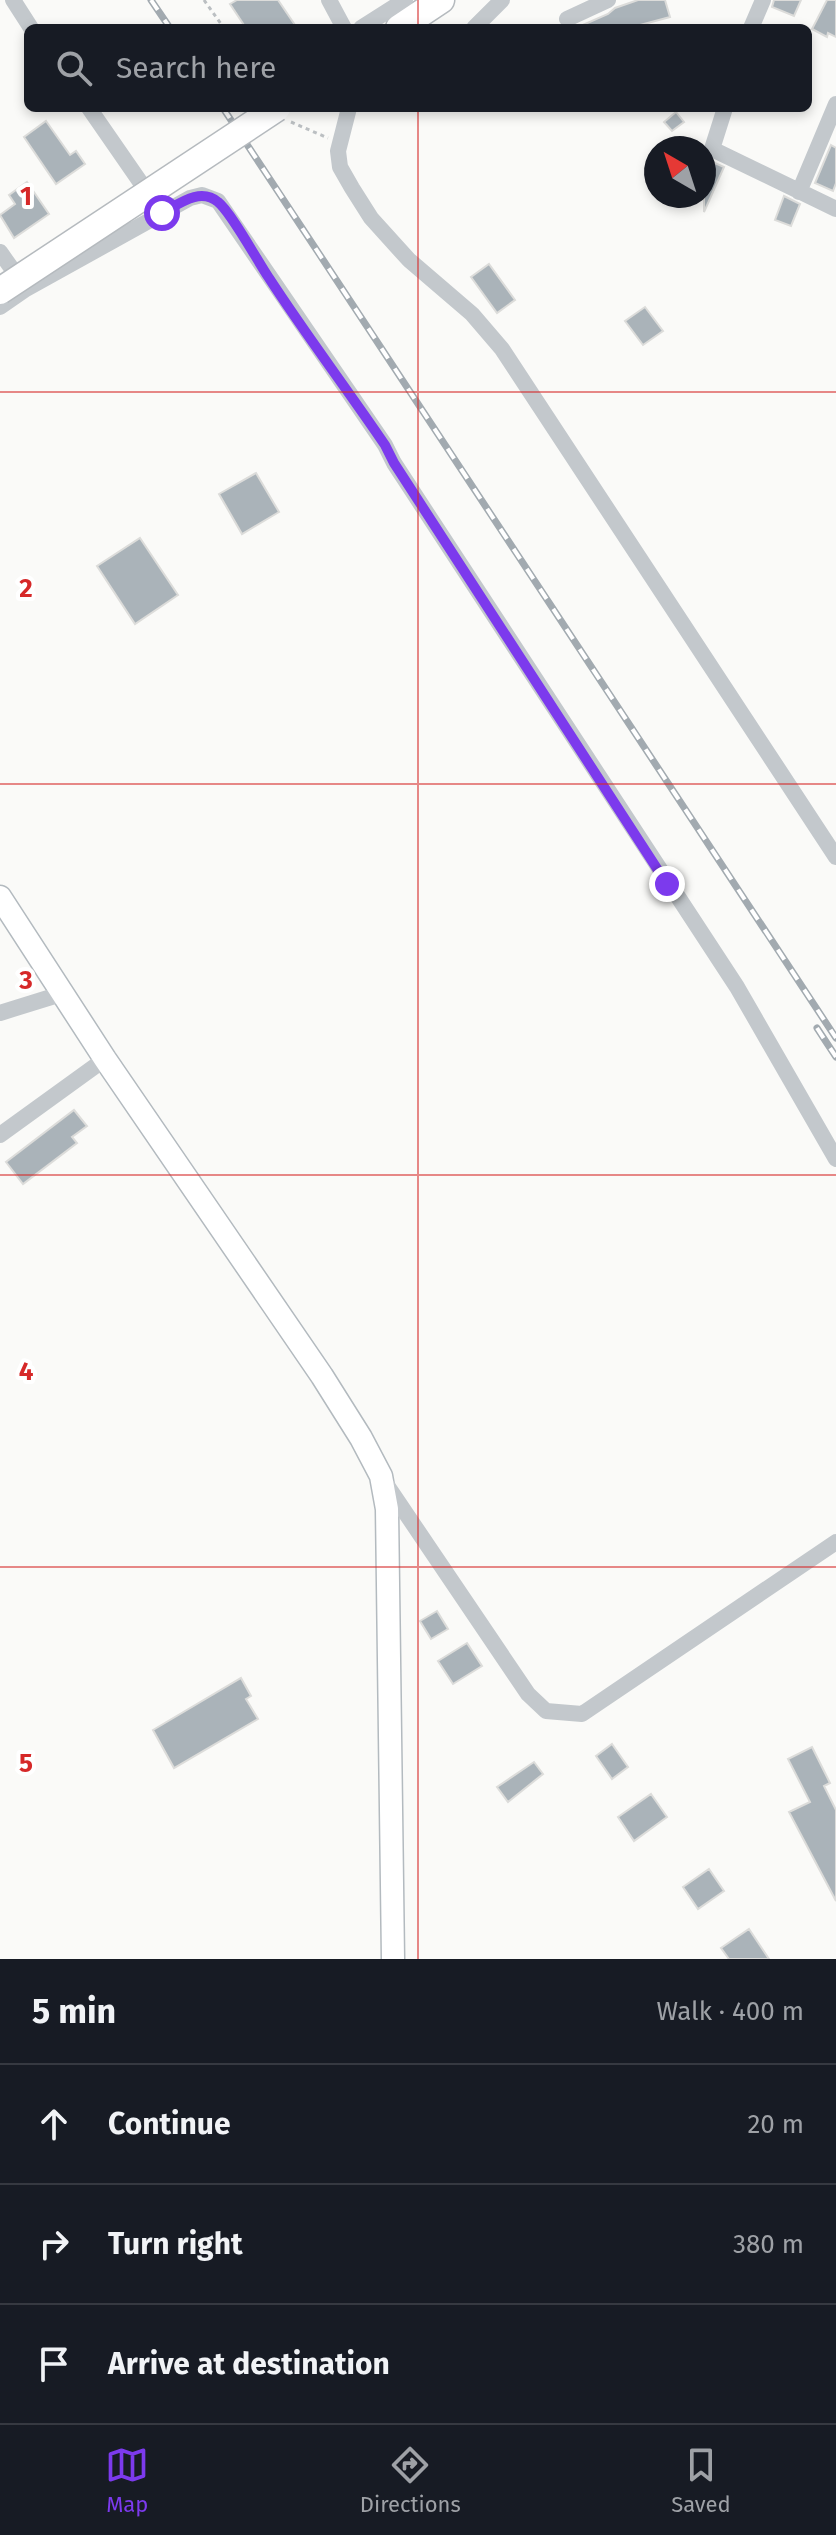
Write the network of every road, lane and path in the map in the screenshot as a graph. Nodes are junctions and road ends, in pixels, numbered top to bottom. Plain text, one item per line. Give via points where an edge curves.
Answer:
1 (13, 0) edge
2 (204, 0) edge
3 (329, 0) edge
4 (405, 0) edge
5 (441, 0) edge
6 (502, 0) edge
7 (608, 0) edge
8 (763, 0) edge
9 (567, 19) dead end
10 (28, 24) edge
11 (221, 24) edge
12 (342, 24) edge
13 (367, 24) edge
14 (405, 24) edge
15 (478, 24) edge
16 (753, 24) edge
17 (836, 104) edge
18 (92, 112) edge
19 (352, 112) edge
20 (724, 112) edge
21 (282, 114) edge
22 (339, 141) junction
23 (799, 192) junction
24 (836, 209) edge
25 (162, 213) junction
26 (0, 252) edge
27 (13, 290) edge
28 (0, 307) edge
29 (836, 857) edge
30 (0, 897) edge
31 (61, 994) junction
32 (0, 1013) edge
33 (105, 1059) junction
34 (0, 1135) edge
35 (836, 1159) edge
36 (381, 1476) junction
37 (836, 1542) edge
38 (393, 1959) edge

1 - 10 street
2 - 11 path
3 - 12 street
4 - 13 street
5 - 14 main road
6 - 15 street
7 - 9 street
8 - 16 street
17 - 23 street
18 - 25 street
19 - 22 street
20 - 23 street via 712,149
21 - 22 path via 308,131
21 - 27 main road, bridge
22 - 29 street via 340,167 371,218 502,349
23 - 24 street
25 - 27 street
25 - 35 street via 202,195 218,201 385,445 737,987
26 - 27 street
27 - 28 street
30 - 31 main road
31 - 32 street
31 - 33 main road
33 - 34 street
33 - 36 main road via 322,1376
36 - 37 street via 528,1694 546,1711 582,1714
36 - 38 main road via 387,1509

